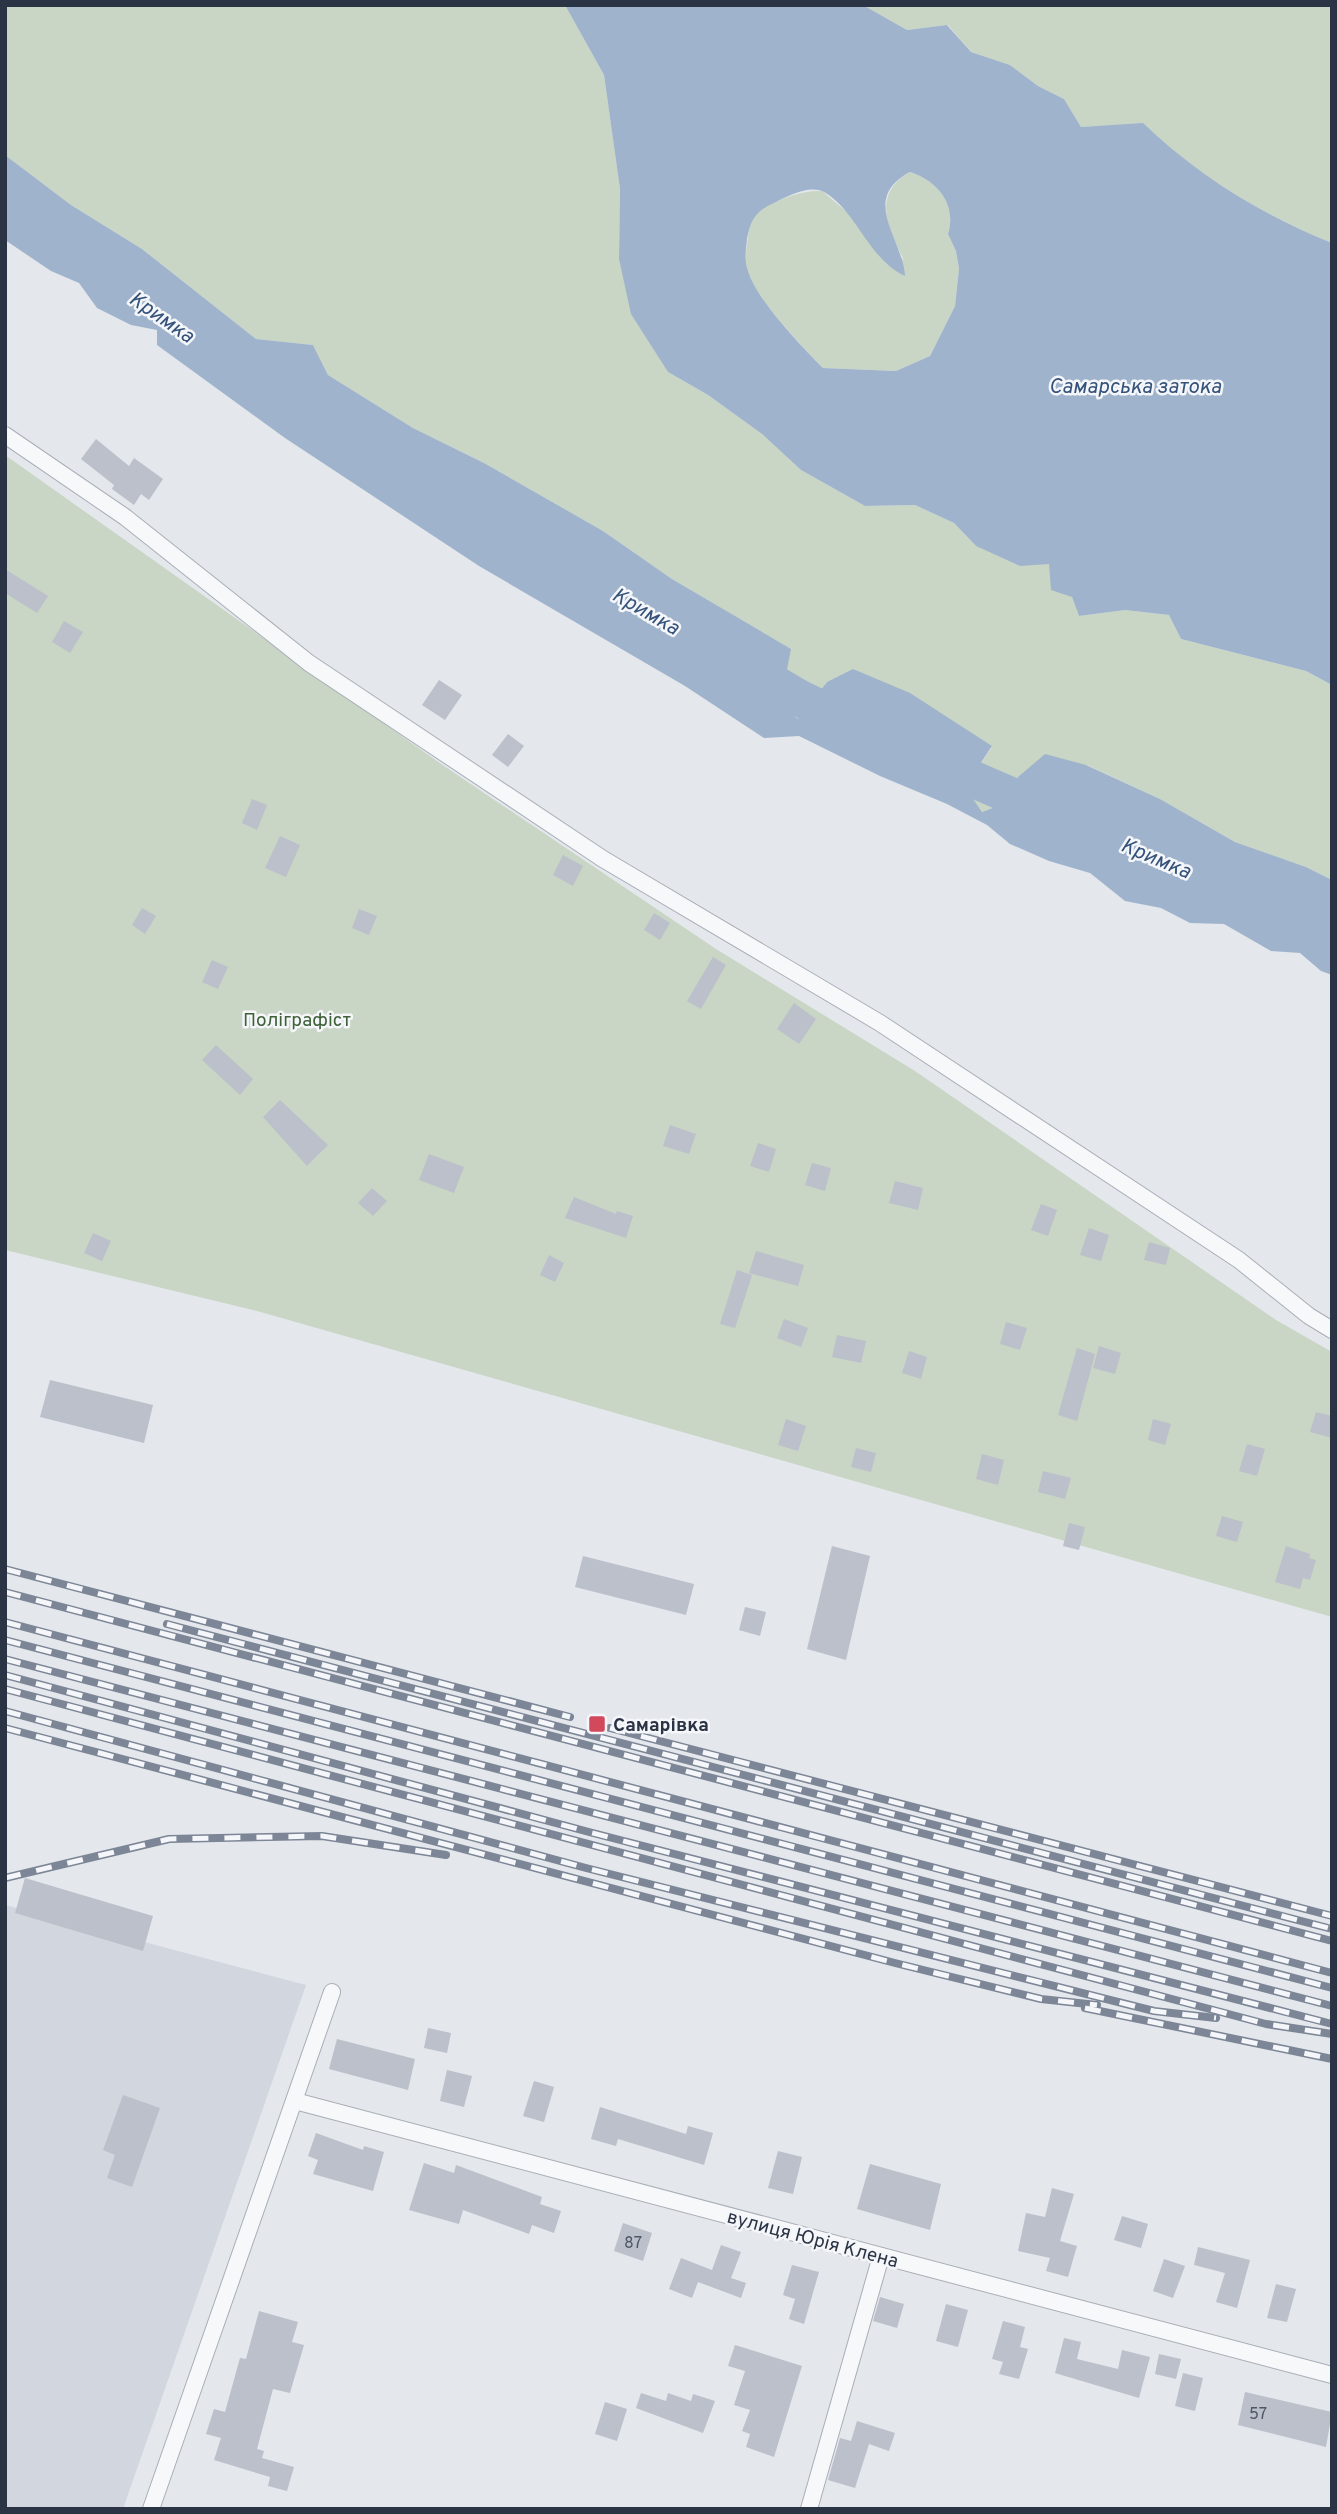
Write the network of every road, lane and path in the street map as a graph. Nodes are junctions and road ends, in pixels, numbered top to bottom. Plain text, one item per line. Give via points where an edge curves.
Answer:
1 (5, 435) edge
2 (1332, 1330) edge
3 (332, 1992) dead end
4 (295, 2101) junction
5 (881, 2256) junction
6 (1332, 2375) edge
7 (151, 2509) edge
8 (809, 2509) edge

1 - 2 street via 125,517 309,663 603,859 880,1023 1238,1260
3 - 4 street
4 - 5 street, вулиця Юрія Клена
4 - 7 street
5 - 6 street, вулиця Юрія Клена
5 - 8 street

